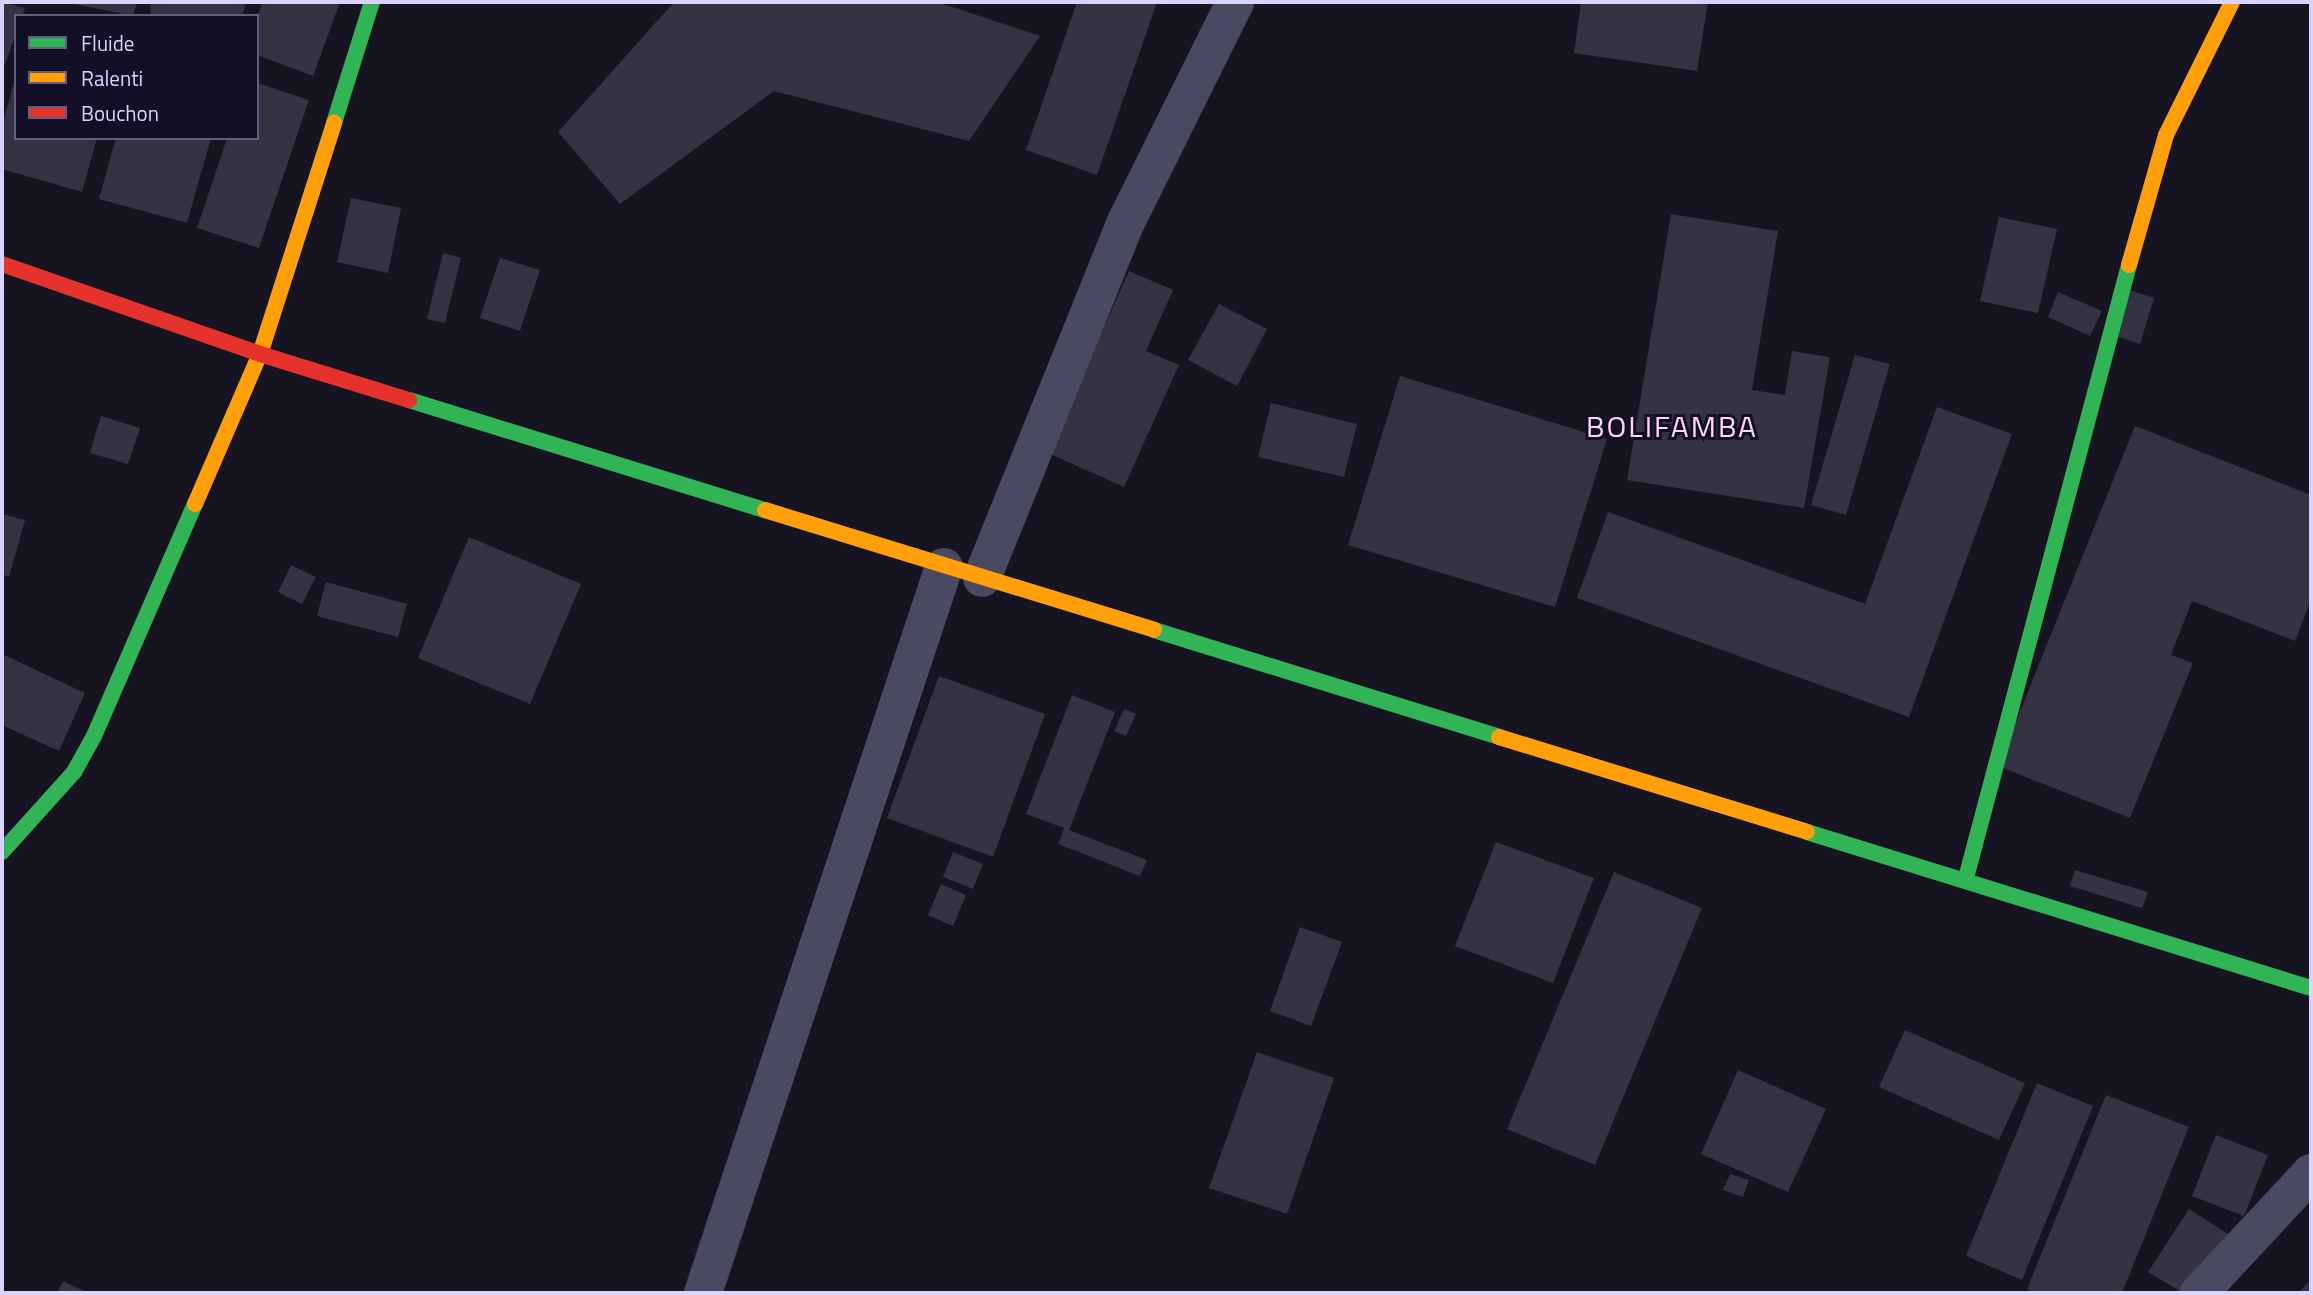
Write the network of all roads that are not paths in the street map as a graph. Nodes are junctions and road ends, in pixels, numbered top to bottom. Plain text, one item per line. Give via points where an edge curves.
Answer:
1 (372, 2) edge
2 (1235, 2) edge
3 (2232, 2) edge
4 (2, 264) edge
5 (260, 354) junction
6 (944, 566) junction
7 (982, 578) junction
8 (2, 852) edge
9 (1966, 878) junction
10 (2311, 988) edge
11 (2311, 1173) edge
12 (703, 1293) edge
13 (2199, 1293) edge

1 - 5 main road
2 - 7 street via 1127,220
3 - 9 main road via 2166,135 2154,171
4 - 5 main road
5 - 6 main road
5 - 8 main road via 93,736 74,772
6 - 7 main road
6 - 12 street
7 - 9 main road
9 - 10 main road
11 - 13 street

